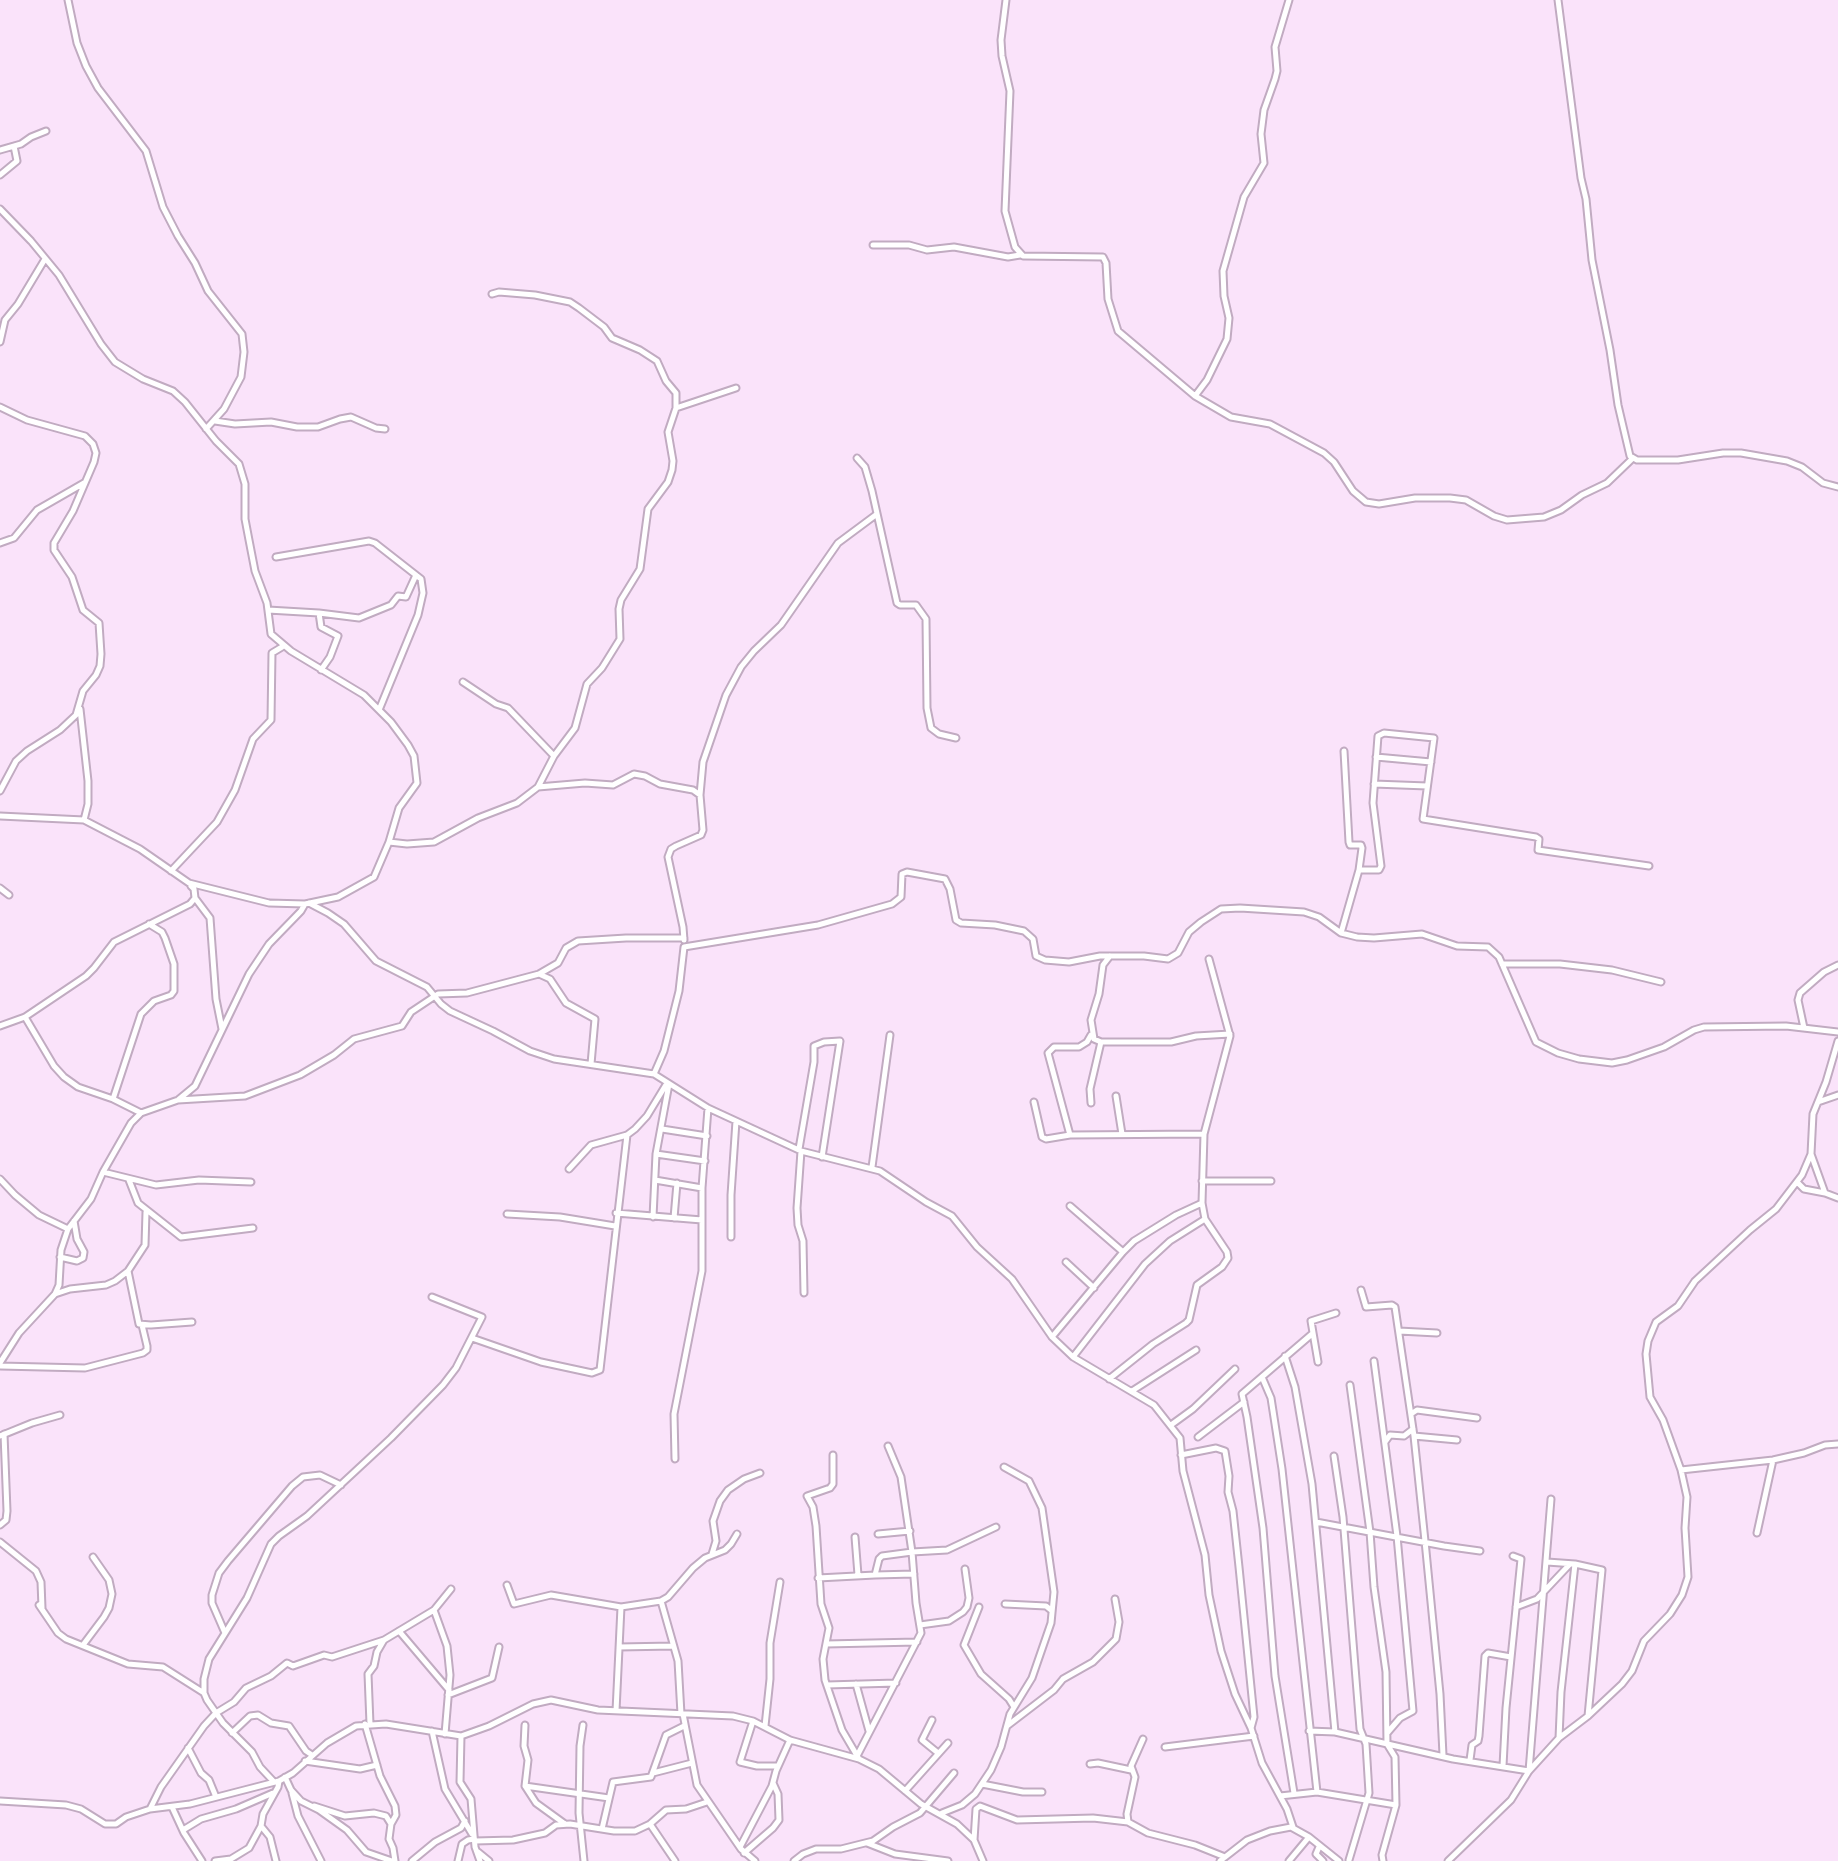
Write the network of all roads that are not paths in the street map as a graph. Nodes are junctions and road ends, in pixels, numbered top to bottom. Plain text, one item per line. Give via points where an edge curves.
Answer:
1 (68, 0) edge
2 (1006, 0) edge
3 (1289, 0) edge
4 (1558, 0) edge
5 (46, 131) dead end
6 (14, 146) junction
7 (0, 150) edge
8 (0, 175) edge
9 (0, 209) edge
10 (873, 246) dead end
11 (1020, 255) junction
12 (45, 259) junction
13 (492, 294) dead end
14 (1, 332) edge
15 (0, 342) edge
16 (736, 388) dead end
17 (1195, 396) junction
18 (0, 407) edge
19 (676, 408) junction
20 (215, 421) junction
21 (206, 429) junction
22 (385, 429) dead end
23 (857, 458) dead end
24 (1632, 459) junction
25 (86, 482) junction
26 (1838, 487) edge
27 (877, 513) junction
28 (0, 543) edge
29 (276, 558) dead end
30 (416, 575) junction
31 (268, 610) junction
32 (320, 613) junction
33 (282, 644) junction
34 (321, 670) junction
35 (463, 682) dead end
36 (79, 708) junction
37 (379, 710) junction
38 (956, 738) dead end
39 (1343, 751) dead end
40 (554, 756) junction
41 (1376, 757) junction
42 (1431, 762) junction
43 (1374, 784) junction
44 (1427, 786) junction
45 (538, 787) junction
46 (0, 791) edge
47 (700, 795) junction
48 (0, 816) edge
49 (84, 820) junction
50 (389, 842) junction
51 (1649, 866) dead end
52 (1359, 870) junction
53 (171, 871) junction
54 (189, 883) junction
55 (0, 888) edge
56 (9, 895) dead end
57 (195, 898) junction
58 (307, 904) junction
59 (149, 924) junction
60 (1341, 933) junction
61 (684, 938) junction
62 (684, 947) junction
63 (1110, 956) junction
64 (1209, 959) dead end
65 (1502, 964) junction
66 (1838, 965) edge
67 (539, 974) junction
68 (1661, 982) dead end
69 (435, 997) junction
70 (25, 1017) junction
71 (0, 1026) edge
72 (1804, 1028) junction
73 (222, 1029) junction
74 (1838, 1032) edge
75 (1091, 1034) junction
76 (1230, 1034) junction
77 (890, 1035) dead end
78 (1838, 1041) edge
79 (1101, 1042) junction
80 (591, 1065) junction
81 (654, 1074) junction
82 (668, 1084) junction
83 (1838, 1095) edge
84 (1116, 1096) dead end
85 (113, 1099) junction
86 (178, 1100) junction
87 (1034, 1102) dead end
88 (1818, 1102) junction
89 (1091, 1103) dead end
90 (708, 1108) junction
91 (141, 1113) junction
92 (736, 1121) junction
93 (662, 1129) junction
94 (1122, 1134) junction
95 (1203, 1134) junction
96 (627, 1135) junction
97 (1070, 1135) junction
98 (707, 1136) junction
99 (800, 1150) junction
100 (656, 1154) junction
101 (1811, 1154) junction
102 (822, 1157) junction
103 (705, 1161) junction
104 (872, 1167) junction
105 (569, 1169) dead end
106 (103, 1172) junction
107 (0, 1179) edge
108 (130, 1180) junction
109 (655, 1180) junction
110 (1202, 1181) junction
111 (1271, 1181) dead end
112 (251, 1182) dead end
113 (1797, 1182) junction
114 (677, 1183) junction
115 (702, 1188) junction
116 (1825, 1193) junction
117 (1838, 1198) edge
118 (1202, 1203) junction
119 (1070, 1206) dead end
120 (146, 1212) junction
121 (616, 1213) junction
122 (507, 1214) dead end
123 (653, 1217) junction
124 (674, 1218) junction
125 (1205, 1219) junction
126 (702, 1220) junction
127 (74, 1221) junction
128 (615, 1226) junction
129 (253, 1228) dead end
130 (68, 1229) junction
131 (731, 1237) dead end
132 (1123, 1252) junction
133 (60, 1257) junction
134 (1066, 1262) dead end
135 (128, 1271) junction
136 (1094, 1288) junction
137 (1361, 1290) dead end
138 (804, 1293) dead end
139 (55, 1294) junction
140 (432, 1297) dead end
141 (1336, 1313) dead end
142 (192, 1322) dead end
143 (142, 1325) junction
144 (1399, 1331) junction
145 (1437, 1333) dead end
146 (1312, 1334) junction
147 (1052, 1337) junction
148 (471, 1338) junction
149 (1196, 1350) dead end
150 (1285, 1356) junction
151 (1073, 1357) junction
152 (1374, 1361) dead end
153 (1318, 1363) dead end
154 (0, 1365) edge
155 (1235, 1369) dead end
156 (1262, 1377) junction
157 (1109, 1379) junction
158 (1350, 1385) dead end
159 (1132, 1391) junction
160 (1244, 1402) junction
161 (1411, 1414) junction
162 (60, 1415) dead end
163 (1477, 1418) dead end
164 (1171, 1425) junction
165 (1413, 1429) junction
166 (2, 1435) edge
167 (1414, 1436) junction
168 (1198, 1437) dead end
169 (1457, 1440) dead end
170 (1385, 1441) junction
171 (1838, 1444) edge
172 (888, 1446) dead end
173 (833, 1455) dead end
174 (1181, 1455) junction
175 (1334, 1456) dead end
176 (676, 1459) dead end
177 (1773, 1460) junction
178 (1004, 1467) dead end
179 (1681, 1470) junction
180 (760, 1473) dead end
181 (341, 1485) junction
182 (1550, 1499) dead end
183 (1316, 1522) junction
184 (0, 1525) edge
185 (1343, 1526) junction
186 (996, 1527) dead end
187 (910, 1531) junction
188 (1370, 1532) junction
189 (1757, 1533) dead end
190 (737, 1534) dead end
191 (878, 1534) dead end
192 (855, 1536) dead end
193 (1397, 1536) junction
194 (1426, 1541) junction
195 (0, 1542) edge
196 (1480, 1550) dead end
197 (912, 1552) junction
198 (711, 1555) junction
199 (1513, 1556) dead end
200 (93, 1557) dead end
201 (1547, 1562) junction
202 (1572, 1564) junction
203 (965, 1569) dead end
204 (914, 1574) junction
205 (858, 1575) junction
206 (875, 1575) junction
207 (1573, 1577) junction
208 (818, 1578) junction
209 (1559, 1578) junction
210 (780, 1581) dead end
211 (507, 1585) dead end
212 (451, 1589) dead end
213 (1545, 1592) junction
214 (1115, 1598) dead end
215 (661, 1601) junction
216 (1005, 1604) dead end
217 (621, 1607) junction
218 (979, 1607) dead end
219 (1516, 1607) junction
220 (434, 1610) junction
221 (1051, 1610) junction
222 (920, 1625) junction
223 (399, 1631) junction
224 (225, 1633) junction
225 (384, 1640) junction
226 (917, 1642) junction
227 (826, 1644) junction
228 (83, 1645) junction
229 (674, 1646) junction
230 (499, 1647) dead end
231 (619, 1647) junction
232 (1511, 1657) junction
233 (896, 1683) junction
234 (856, 1684) junction
235 (827, 1685) junction
236 (204, 1693) junction
237 (448, 1693) junction
238 (1014, 1707) junction
239 (616, 1711) junction
240 (216, 1713) junction
241 (682, 1714) junction
242 (1588, 1716) junction
243 (932, 1720) dead end
244 (753, 1721) junction
245 (368, 1724) junction
246 (525, 1725) dead end
247 (583, 1725) dead end
248 (684, 1726) junction
249 (1007, 1726) junction
250 (765, 1727) junction
251 (1251, 1728) junction
252 (432, 1731) junction
253 (1309, 1731) junction
254 (870, 1732) junction
255 (1335, 1732) junction
256 (1388, 1732) junction
257 (232, 1733) junction
258 (445, 1734) junction
259 (461, 1735) junction
260 (1254, 1736) junction
261 (1363, 1737) junction
262 (1559, 1738) junction
263 (1143, 1739) dead end
264 (789, 1740) junction
265 (948, 1743) dead end
266 (1387, 1744) junction
267 (1165, 1747) dead end
268 (188, 1748) junction
269 (938, 1753) junction
270 (312, 1755) junction
271 (1443, 1755) junction
272 (858, 1758) junction
273 (1470, 1760) junction
274 (305, 1761) junction
275 (692, 1763) junction
276 (1090, 1764) dead end
277 (377, 1765) junction
278 (778, 1766) junction
279 (1503, 1766) junction
280 (1131, 1770) junction
281 (1529, 1771) junction
282 (653, 1773) junction
283 (954, 1773) dead end
284 (279, 1780) junction
285 (773, 1783) junction
286 (982, 1784) junction
287 (525, 1786) junction
288 (291, 1790) junction
289 (905, 1791) junction
290 (275, 1792) junction
291 (1042, 1792) dead end
292 (1317, 1792) junction
293 (580, 1793) junction
294 (1294, 1793) junction
295 (1280, 1796) junction
296 (216, 1797) junction
297 (609, 1798) junction
298 (0, 1801) edge
299 (1368, 1801) junction
300 (707, 1802) junction
301 (1396, 1805) junction
302 (311, 1806) junction
303 (172, 1807) junction
304 (926, 1807) junction
305 (149, 1809) junction
306 (940, 1813) junction
307 (464, 1821) junction
308 (1128, 1822) junction
309 (391, 1824) junction
310 (649, 1824) junction
311 (565, 1825) junction
312 (580, 1825) junction
313 (261, 1826) junction
314 (1293, 1827) junction
315 (183, 1829) junction
316 (601, 1829) junction
317 (1309, 1837) junction
318 (474, 1839) junction
319 (974, 1840) junction
320 (867, 1843) junction
321 (1319, 1847) junction
322 (476, 1850) junction
323 (742, 1850) junction
324 (366, 1852) junction
325 (480, 1859) edge
326 (1223, 1859) edge
327 (1320, 1860) edge
328 (202, 1861) edge
329 (215, 1861) edge
330 (276, 1861) edge
331 (321, 1861) edge
332 (369, 1861) edge
333 (393, 1861) edge
334 (412, 1861) edge
335 (458, 1861) edge
336 (469, 1861) edge
337 (489, 1861) edge
338 (584, 1861) edge
339 (675, 1861) edge
340 (755, 1861) edge
341 (794, 1861) edge
342 (948, 1861) edge
343 (983, 1861) edge
344 (1289, 1861) edge
345 (1339, 1861) edge
346 (1349, 1861) edge
347 (1383, 1861) edge
348 (1448, 1861) edge

1 - 20 street via 77,43 94,81 146,151 163,207 178,236 208,291 242,334 241,377
2 - 11 street via 1001,40 1010,91 1005,211
3 - 17 street via 1275,47 1275,79 1264,110 1264,163 1244,197 1223,271 1227,339
4 - 24 street via 1592,260
5 - 6 street
6 - 7 street
6 - 8 street via 17,161
9 - 12 street
10 - 11 street via 954,247
11 - 17 street via 1103,257 1118,331
12 - 14 street
12 - 21 street via 115,362 173,391
13 - 19 street via 570,302 612,338 657,361 676,393
14 - 15 street
16 - 19 street
17 - 24 street via 1231,416 1270,424 1324,453 1353,491 1366,502 1379,504 1450,498 1466,500 1500,519 1544,517 1607,483
18 - 25 street via 85,436 96,453
19 - 40 street via 668,432 672,470 648,509 640,569 619,609 620,639 587,684 575,728
20 - 21 street
20 - 22 street via 318,427 351,417
21 - 31 street via 242,470 249,540
23 - 27 street via 865,467
24 - 26 street via 1678,460 1741,453 1787,461
25 - 28 street via 37,510 14,538
25 - 36 street via 54,543 83,610 97,620 100,631 100,666 83,691
27 - 38 street via 898,605 916,605 926,619 931,728
27 - 47 street via 838,543 781,625 741,667 726,695 703,762
29 - 30 street via 369,541
30 - 32 street via 406,597 398,596 385,608 359,618
30 - 37 street via 423,585 422,600
31 - 32 street
31 - 33 street via 271,634
32 - 34 street via 321,627 338,636
33 - 34 street
33 - 53 street via 272,653 271,720 253,739 235,790 217,822
34 - 37 street via 353,686
35 - 40 street via 508,708
36 - 46 street via 71,722 16,761
36 - 49 street via 88,781
37 - 50 street via 414,756 417,783 399,808
39 - 52 street via 1349,842 1361,845
40 - 45 street
41 - 42 street
41 - 42 street via 1380,734 1432,737
41 - 43 street
42 - 44 street
43 - 44 street
43 - 52 street via 1381,866
44 - 51 street via 1423,819 1538,838 1538,850
45 - 47 street via 613,785 634,774
45 - 50 street via 517,803 433,842
47 - 61 street via 701,835 671,849 668,857
48 - 49 street
49 - 53 street
50 - 58 street via 374,877 365,884
52 - 60 street
53 - 54 street
54 - 57 street
54 - 58 street via 258,901
55 - 56 street
57 - 59 street
57 - 73 street via 210,918
58 - 69 street via 328,912 376,961 427,987
58 - 73 street via 260,957
59 - 70 street via 114,942 86,975
59 - 85 street via 165,938 174,964 174,991 141,1014
60 - 63 street via 1320,917 1304,912 1229,908 1214,912 1189,932 1173,957
60 - 65 street via 1374,938 1422,934 1457,946 1488,947
61 - 62 street
61 - 67 street via 578,941 566,948 558,963
62 - 63 street via 818,925 892,904 901,897 902,874 907,872 945,879 956,920 1024,931 1033,939 1034,953 1040,958 1069,961
62 - 81 street via 679,991
63 - 75 street via 1103,965
64 - 76 street
65 - 68 street via 1560,964
65 - 72 street via 1536,1042 1568,1057 1619,1062 1704,1027
66 - 72 street via 1800,993
67 - 69 street
67 - 80 street via 550,979 566,1003 595,1019
69 - 80 street via 450,1012 530,1051
69 - 86 street via 411,1012 402,1026 354,1039 300,1075 245,1096
70 - 71 street
70 - 85 street via 59,1072 78,1087
72 - 74 street
73 - 86 street via 195,1086
75 - 79 street
75 - 97 street via 1079,1047 1054,1047 1048,1053
76 - 79 street via 1171,1042
76 - 95 street
77 - 104 street
78 - 88 street
79 - 89 street
80 - 81 street
81 - 82 street
82 - 90 street
82 - 93 street
82 - 96 street via 647,1116
83 - 88 street
84 - 94 street
85 - 91 street
86 - 91 street
87 - 97 street via 1044,1138
88 - 101 street
90 - 92 street
90 - 98 street
91 - 106 street
92 - 99 street
92 - 131 street
93 - 98 street
93 - 100 street
94 - 95 street
94 - 97 street
95 - 110 street
96 - 105 street via 591,1146
96 - 121 street
98 - 103 street
99 - 102 street
99 - 102 street via 814,1046 840,1041
99 - 138 street via 797,1208
100 - 103 street
100 - 109 street
101 - 113 street
101 - 116 street
102 - 104 street
103 - 115 street
104 - 147 street via 952,1216 1012,1279
106 - 108 street
106 - 127 street
107 - 130 street via 39,1215
108 - 112 street via 156,1185 199,1180
108 - 120 street via 133,1195
109 - 114 street
109 - 123 street
110 - 111 street
110 - 118 street
113 - 116 street via 1804,1189
113 - 179 street via 1776,1209 1695,1282 1651,1331 1646,1354 1650,1397
114 - 115 street
114 - 124 street
115 - 126 street
116 - 117 street
118 - 125 street
118 - 132 street via 1134,1241
119 - 132 street
120 - 129 street via 181,1237
120 - 135 street via 145,1245
121 - 123 street
121 - 128 street
122 - 128 street
123 - 124 street
124 - 126 street
125 - 151 street via 1145,1264
125 - 157 street via 1227,1252 1226,1263 1197,1285 1186,1323
126 - 176 street via 700,1280 674,1414
127 - 130 street
127 - 133 street via 83,1258
128 - 148 street via 600,1370 592,1373 541,1362
130 - 133 street
132 - 136 street
133 - 139 street
134 - 136 street
135 - 139 street via 106,1284
135 - 143 street via 136,1317
136 - 147 street
137 - 144 street via 1366,1307 1394,1306
139 - 154 street via 19,1333
140 - 148 street via 482,1317
141 - 146 street via 1311,1321
142 - 143 street
143 - 154 street via 147,1346 143,1353 85,1368
144 - 145 street
144 - 161 street
146 - 150 street
146 - 153 street
147 - 151 street
148 - 181 street via 450,1378
149 - 159 street
150 - 156 street
150 - 183 street via 1302,1423
151 - 157 street
152 - 170 street
155 - 164 street
156 - 160 street via 1243,1391
156 - 253 street via 1282,1469
157 - 159 street
158 - 188 street
159 - 164 street via 1154,1405
160 - 168 street
160 - 294 street via 1263,1528 1277,1689
161 - 163 street via 1417,1410
161 - 165 street
162 - 166 street
164 - 174 street via 1180,1437
165 - 167 street
165 - 170 street via 1404,1436 1390,1435
166 - 184 street via 7,1511
167 - 169 street
167 - 194 street
170 - 193 street
171 - 177 street
172 - 187 street via 901,1477
173 - 208 street via 833,1484 807,1496 816,1526
174 - 251 street via 1205,1555 1217,1637
174 - 251 street via 1216,1448 1224,1451 1254,1717
175 - 185 street
177 - 179 street
177 - 189 street
178 - 221 street via 1029,1481 1042,1508 1055,1592
179 - 242 street via 1688,1497 1686,1587 1670,1614 1644,1641 1627,1677
180 - 198 street via 728,1490 720,1501 713,1521 716,1541
181 - 224 street via 271,1545
181 - 224 street via 320,1475 303,1477 228,1561 212,1595
182 - 201 street
183 - 185 street
183 - 255 street
185 - 188 street
185 - 261 street
186 - 197 street via 947,1550
187 - 191 street
187 - 197 street
188 - 193 street
188 - 256 street
190 - 198 street via 725,1550
192 - 205 street
193 - 194 street
193 - 256 street via 1413,1711
194 - 196 street
194 - 271 street
195 - 228 street via 36,1571 41,1582 40,1607 58,1633
197 - 204 street
197 - 206 street via 882,1556
198 - 215 street
199 - 219 street via 1521,1559
200 - 228 street via 109,1580 112,1594 104,1617
201 - 202 street
201 - 213 street
202 - 207 street
202 - 209 street
202 - 242 street via 1602,1570
203 - 222 street via 969,1598 963,1612 949,1621
204 - 206 street
204 - 222 street
205 - 206 street
205 - 208 street
207 - 209 street
207 - 262 street
208 - 227 street via 829,1628
209 - 213 street
210 - 250 street via 770,1643
211 - 217 street via 514,1604 555,1595
212 - 220 street
213 - 219 street
213 - 281 street
214 - 249 street via 1116,1639 1093,1662 1063,1679
215 - 217 street
215 - 229 street
216 - 221 street
217 - 231 street
218 - 238 street via 964,1645 981,1674
219 - 232 street
220 - 223 street
220 - 237 street via 447,1646
221 - 238 street via 1036,1668
222 - 226 street
223 - 225 street
223 - 237 street
224 - 236 street via 209,1659
225 - 240 street via 293,1667 288,1663
225 - 245 street via 368,1674
226 - 227 street
226 - 233 street
227 - 235 street
228 - 236 street via 128,1664 163,1667
229 - 231 street
229 - 241 street
230 - 237 street via 492,1678
231 - 239 street
232 - 273 street via 1485,1656 1479,1736
232 - 279 street
233 - 234 street
233 - 254 street
234 - 235 street
234 - 254 street
235 - 272 street via 842,1730
236 - 240 street
237 - 258 street
238 - 249 street
239 - 241 street
239 - 259 street via 543,1700
240 - 257 street
240 - 268 street
241 - 244 street
241 - 248 street
242 - 262 street
243 - 269 street via 922,1740
244 - 250 street
244 - 278 street via 740,1762
245 - 252 street
245 - 270 street via 346,1730
245 - 277 street
246 - 287 street
247 - 293 street
248 - 275 street
248 - 282 street via 666,1735
249 - 286 street
250 - 264 street
251 - 260 street
252 - 258 street
252 - 307 street via 441,1779
253 - 255 street
253 - 292 street
254 - 272 street
255 - 261 street
256 - 266 street
257 - 270 street via 250,1716 258,1715 289,1726
257 - 284 street via 260,1767
258 - 259 street
259 - 318 street via 460,1782 471,1798
260 - 267 street
260 - 295 street
261 - 266 street
261 - 299 street
262 - 281 street
263 - 280 street
264 - 272 street
264 - 278 street
265 - 269 street
266 - 271 street
266 - 301 street via 1395,1757
268 - 296 street
268 - 305 street
269 - 289 street
270 - 274 street
271 - 273 street
272 - 289 street
273 - 279 street
274 - 277 street via 360,1769
274 - 284 street
275 - 282 street
275 - 300 street
276 - 280 street
277 - 309 street via 396,1807
278 - 285 street
279 - 281 street
280 - 308 street via 1135,1777
281 - 348 street via 1511,1800
282 - 297 street via 648,1778 613,1782
283 - 304 street
284 - 288 street
284 - 290 street
284 - 296 street
285 - 323 street
285 - 323 street via 779,1820
286 - 291 street
286 - 306 street via 962,1805
287 - 293 street
287 - 311 street via 537,1803
288 - 302 street
288 - 331 street via 298,1816
289 - 304 street
290 - 313 street
290 - 315 street
292 - 294 street
292 - 299 street
293 - 297 street
293 - 312 street
294 - 295 street
295 - 314 street
296 - 303 street
297 - 316 street
298 - 305 street via 66,1805 107,1825
299 - 301 street
299 - 346 street
300 - 310 street via 666,1810
300 - 323 street
301 - 347 street
302 - 309 street via 348,1816 379,1814
302 - 324 street via 347,1830
303 - 305 street
303 - 315 street
304 - 306 street
304 - 320 street
306 - 319 street
307 - 318 street
307 - 334 street via 461,1828
308 - 319 street via 1093,1818 1028,1821 978,1806
308 - 326 street via 1148,1833 1195,1844
309 - 333 street
310 - 316 street via 633,1832
310 - 339 street
311 - 312 street
311 - 318 street via 513,1840
312 - 316 street
312 - 338 street
313 - 329 street via 244,1853
313 - 330 street via 270,1838
314 - 317 street
314 - 326 street via 1247,1840
315 - 328 street
317 - 321 street
317 - 344 street
318 - 322 street
318 - 335 street via 461,1846
319 - 343 street
320 - 341 street via 816,1849
320 - 342 street via 895,1854
321 - 327 street via 1315,1852
321 - 345 street
322 - 325 street
322 - 337 street
323 - 340 street
324 - 332 street
324 - 333 street
325 - 336 street

